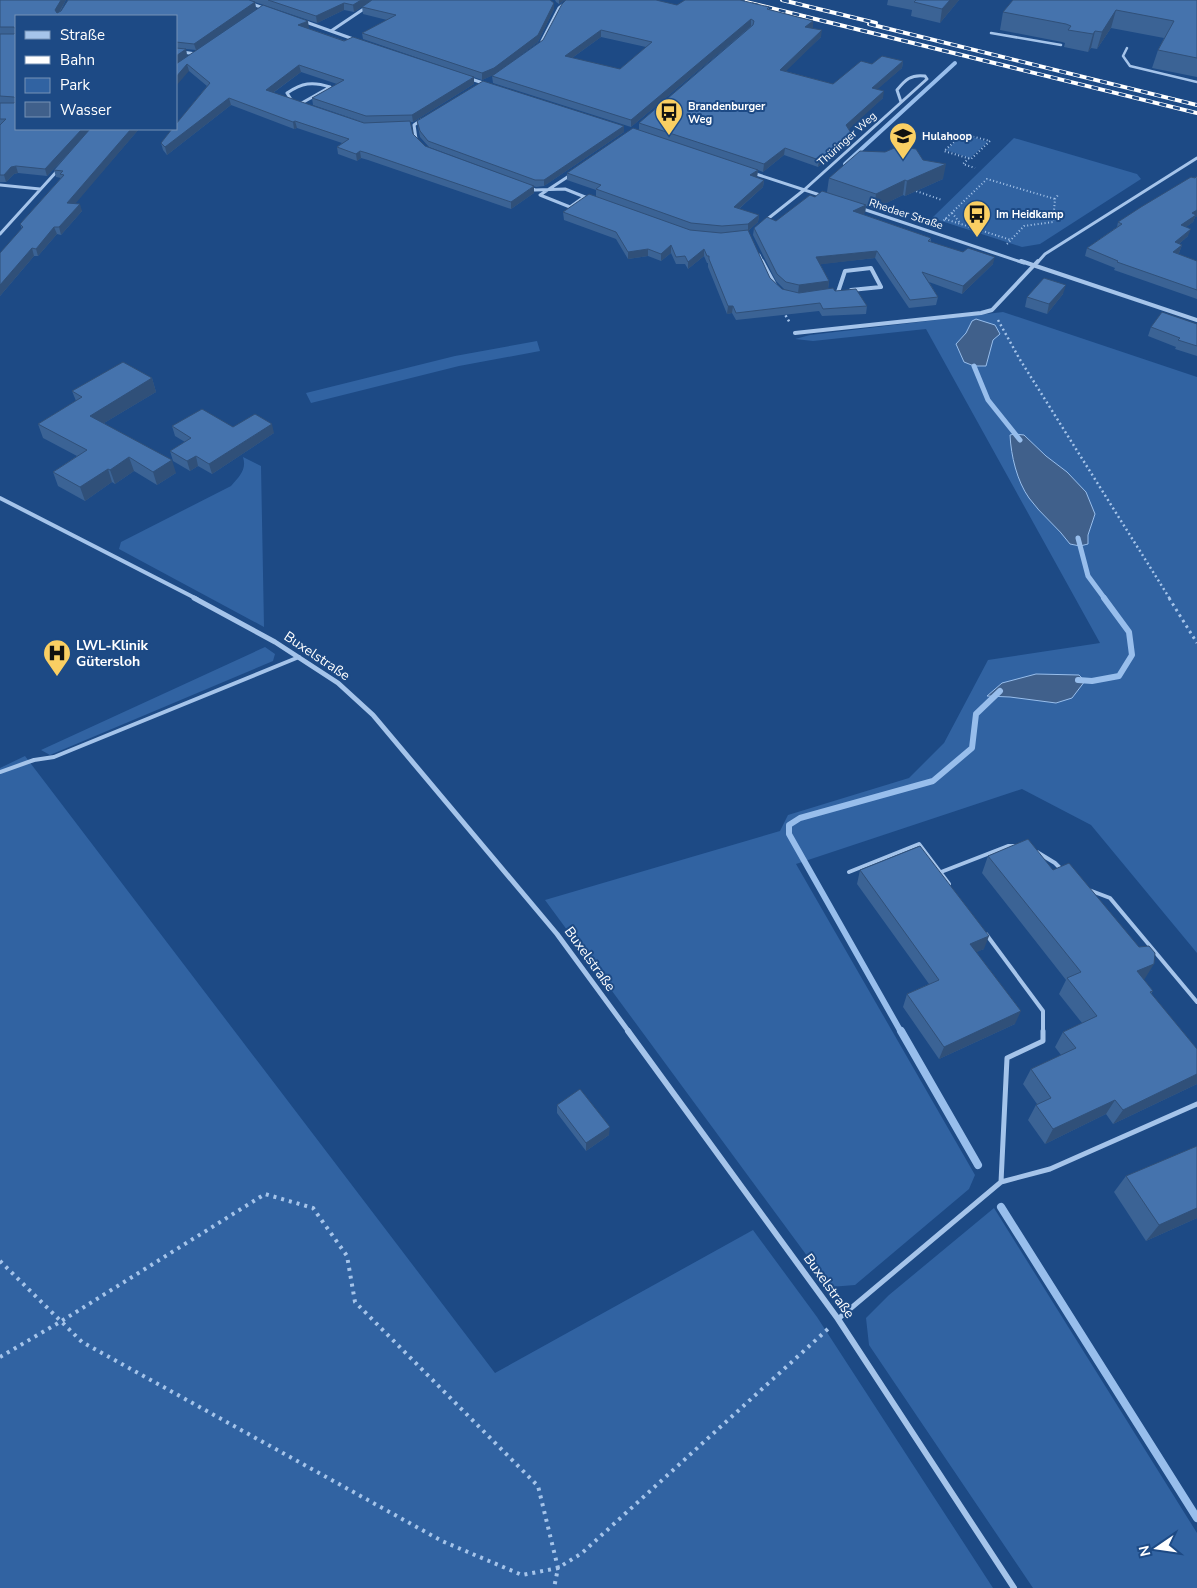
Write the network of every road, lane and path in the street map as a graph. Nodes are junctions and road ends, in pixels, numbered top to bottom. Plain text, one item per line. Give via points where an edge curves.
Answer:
1 (241, 0) edge
2 (377, 0) edge
3 (569, 0) edge
4 (554, 5) edge
5 (264, 8) junction
6 (559, 8) junction
7 (272, 11) edge
8 (256, 13) edge
9 (298, 20) edge
10 (332, 31) junction
11 (991, 32) dead end
12 (359, 41) edge
13 (1061, 44) edge
14 (1127, 48) dead end
15 (203, 49) edge
16 (534, 50) edge
17 (178, 51) edge
18 (196, 54) junction
19 (189, 59) edge
20 (460, 76) edge
21 (490, 80) edge
22 (1197, 82) edge
23 (483, 83) junction
24 (492, 86) edge
25 (477, 87) edge
26 (901, 102) junction
27 (300, 104) junction
28 (308, 107) edge
29 (422, 120) edge
30 (414, 124) junction
31 (404, 125) edge
32 (418, 143) edge
33 (969, 158) junction
34 (1197, 158) edge
35 (579, 168) edge
36 (975, 168) dead end
37 (59, 169) edge
38 (749, 172) edge
39 (0, 185) edge
40 (526, 187) edge
41 (40, 189) junction
42 (911, 189) edge
43 (549, 190) junction
44 (804, 190) junction
45 (1058, 195) dead end
46 (584, 197) junction
47 (832, 199) edge
48 (1055, 199) junction
49 (593, 200) edge
50 (942, 200) dead end
51 (860, 208) edge
52 (952, 213) junction
53 (945, 220) junction
54 (763, 223) edge
55 (961, 224) junction
56 (931, 232) junction
57 (0, 234) edge
58 (1010, 240) junction
59 (757, 250) edge
60 (998, 254) junction
61 (1034, 266) junction
62 (838, 292) junction
63 (829, 293) edge
64 (784, 294) joint
65 (992, 310) junction
66 (1197, 320) edge
67 (795, 333) joint
68 (0, 498) edge
69 (1197, 643) edge
70 (299, 657) junction
71 (0, 772) edge
72 (1022, 847) edge
73 (1029, 848) edge
74 (849, 872) dead end
75 (941, 872) junction
76 (1066, 874) edge
77 (952, 888) edge
78 (1086, 888) edge
79 (980, 926) edge
80 (1197, 1002) edge
81 (1197, 1104) edge
82 (1001, 1182) junction
83 (0, 1261) edge
84 (838, 1319) junction
85 (60, 1322) junction
86 (0, 1357) edge
87 (558, 1568) junction
88 (554, 1588) edge
89 (1014, 1588) edge

1 - 5 street
2 - 10 street
3 - 6 street
4 - 6 street
5 - 7 street
5 - 8 street
6 - 16 street via 541,44
9 - 10 street
10 - 12 street
11 - 13 lane
14 - 22 lane via 1123,56 1130,66
15 - 18 street
17 - 18 street
18 - 19 street
20 - 23 street
21 - 23 street
23 - 24 street
23 - 25 street
26 - 26 street, Thüringer Weg via 927,79 925,76 908,76 897,90
26 - 44 street, Thüringer Weg
27 - 27 street via 307,100 330,87 304,82 287,92 292,101
27 - 28 street
29 - 30 street
30 - 31 street
30 - 32 street
33 - 33 path via 944,151 963,134 990,142
33 - 36 path via 963,164
34 - 61 street via 1045,254
35 - 43 street
37 - 41 street
38 - 44 street
39 - 41 street
40 - 43 street
41 - 57 street
42 - 50 path
43 - 46 street via 564,189
43 - 46 street via 540,195 570,207
44 - 47 street
44 - 54 street, Thüringer Weg
45 - 48 path
46 - 49 street
48 - 52 path via 987,179
48 - 58 path via 1053,222 1024,226
51 - 56 street, Rhedaer Straße
52 - 53 path
52 - 55 path
53 - 55 path
53 - 56 path
55 - 58 path
56 - 60 street, Rhedaer Straße
58 - 60 path
59 - 64 street via 776,288
60 - 61 street, Rhedaer Straße
61 - 65 street
61 - 66 street, Rhedaer Straße
62 - 62 street via 873,288 882,287 870,268 845,271
62 - 63 street
64 - 67 path via 781,307
65 - 67 street
65 - 69 path
68 - 70 street, Buxelstraße via 183,592
70 - 71 lane via 54,757
70 - 84 street, Buxelstraße via 338,683 373,715 557,934
72 - 75 lane via 1008,846
73 - 76 lane
74 - 75 lane via 919,844
75 - 77 lane
78 - 80 lane via 1110,898
79 - 82 lane via 1042,1011 1043,1041 1007,1058
81 - 82 lane via 1050,1169
82 - 84 lane
83 - 85 path
84 - 87 path via 582,1553
84 - 89 street, Buxelstraße
85 - 86 path
85 - 87 path via 82,1342 442,1541 522,1575
85 - 87 path via 265,1194 313,1208 348,1256 355,1302 538,1486
87 - 88 path

